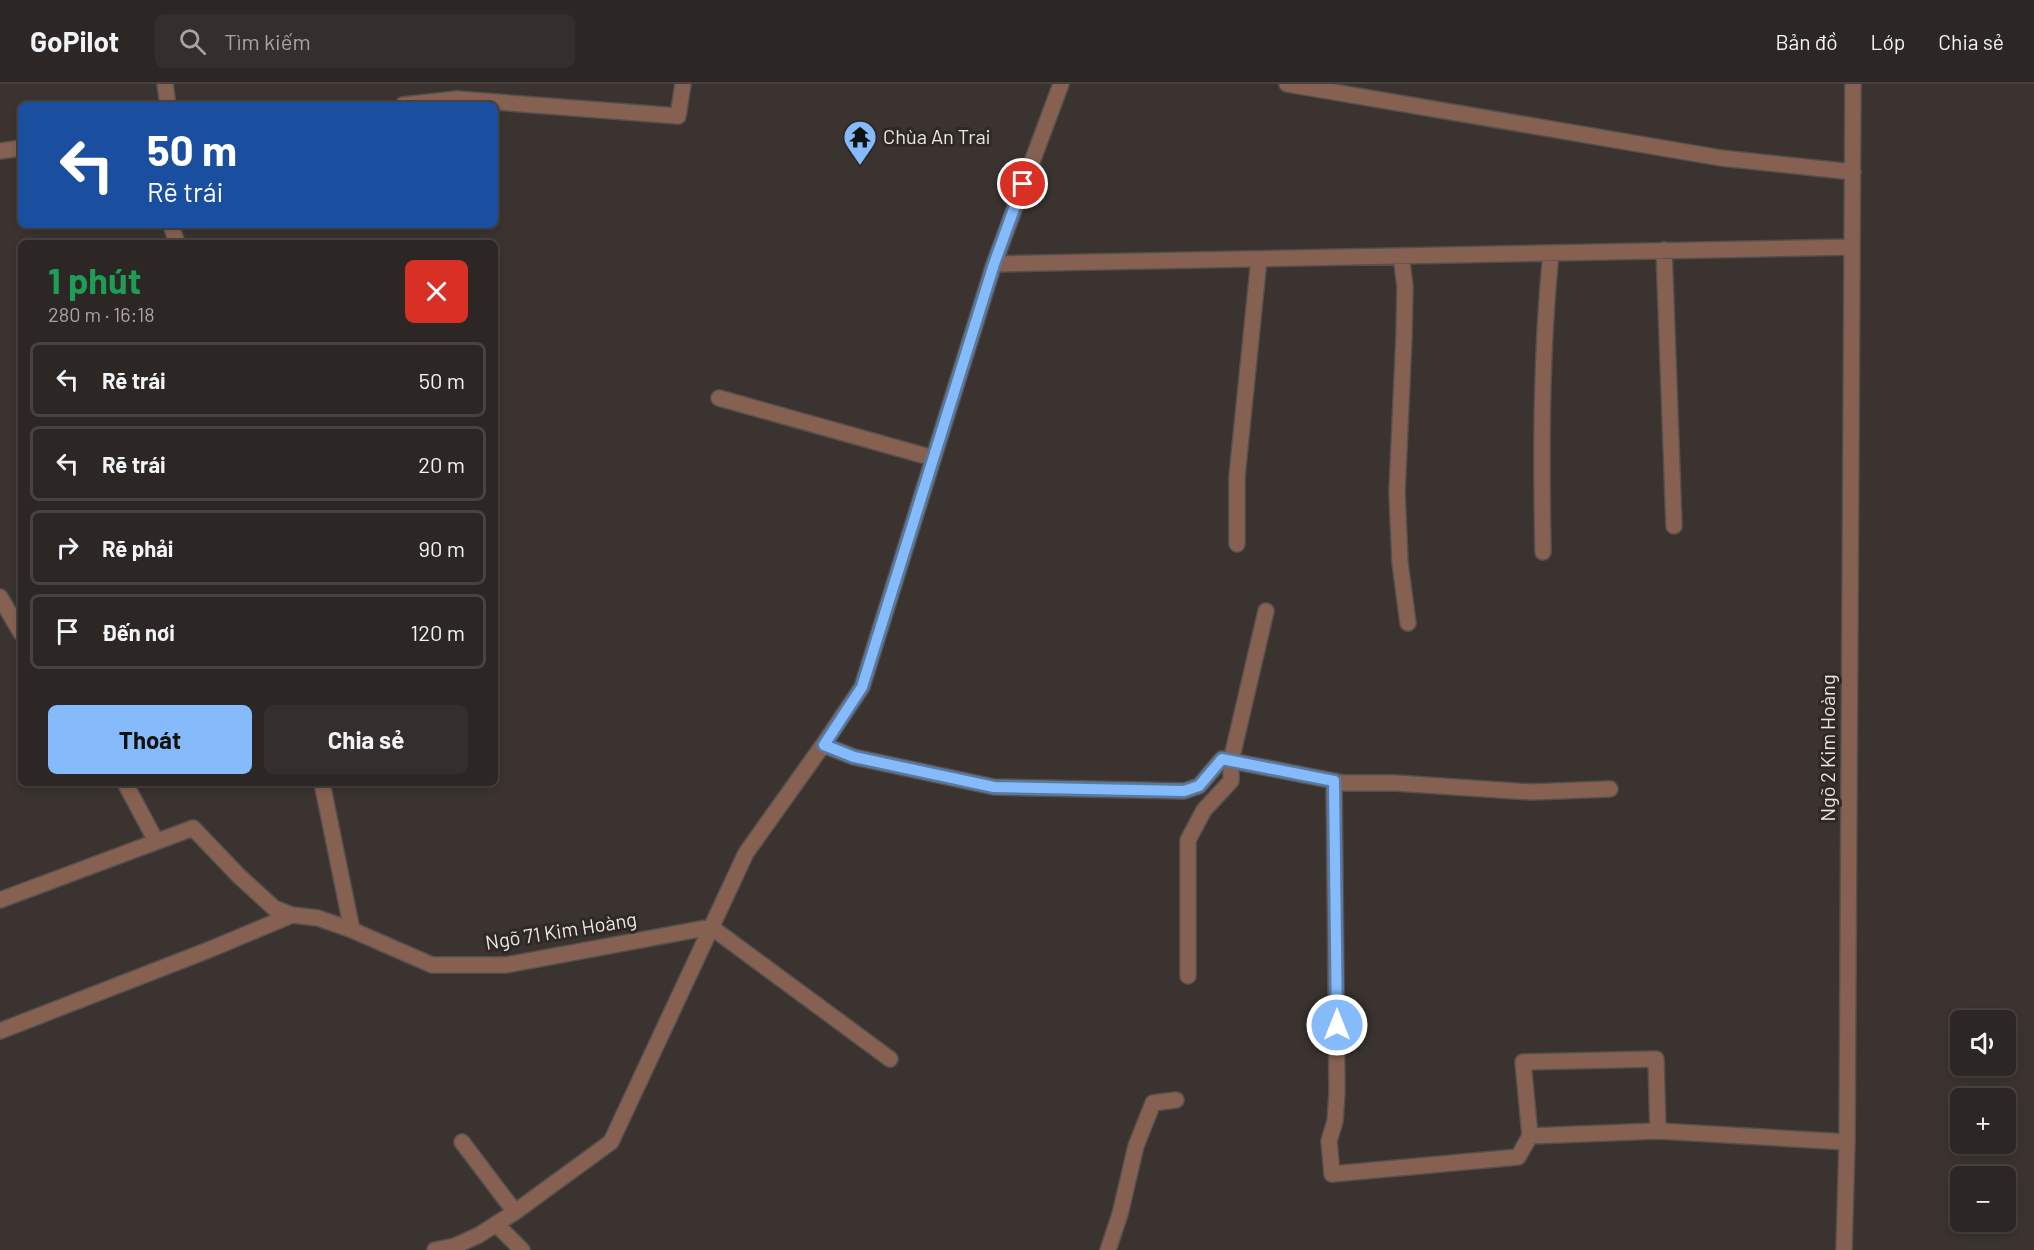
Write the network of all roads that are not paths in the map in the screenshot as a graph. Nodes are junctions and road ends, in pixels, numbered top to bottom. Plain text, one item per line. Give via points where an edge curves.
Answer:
1 (165, 84) edge
2 (684, 84) edge
3 (1061, 84) edge
4 (1287, 84) edge
5 (1853, 84) edge
6 (168, 102) edge
7 (430, 102) edge
8 (497, 102) edge
9 (498, 102) edge
10 (18, 148) edge
11 (0, 151) edge
12 (1853, 172) junction
13 (1852, 247) junction
14 (1664, 250) junction
15 (1551, 253) junction
16 (1401, 256) junction
17 (1259, 259) junction
18 (994, 264) junction
19 (719, 398) dead end
20 (933, 458) junction
21 (1674, 526) dead end
22 (1237, 544) dead end
23 (1543, 552) dead end
24 (0, 597) edge
25 (1266, 611) dead end
26 (1408, 623) dead end
27 (18, 628) edge
28 (824, 745) junction
29 (1231, 761) junction
30 (1334, 781) junction
31 (127, 786) edge
32 (323, 786) edge
33 (1610, 789) dead end
34 (156, 841) junction
35 (3, 899) edge
36 (292, 915) junction
37 (711, 927) junction
38 (352, 930) junction
39 (1188, 976) dead end
40 (0, 1031) edge
41 (890, 1059) dead end
42 (1176, 1100) dead end
43 (1658, 1131) junction
44 (1530, 1136) junction
45 (462, 1142) dead end
46 (1847, 1143) junction
47 (515, 1212) junction
48 (496, 1224) junction
49 (456, 1248) edge
50 (435, 1250) edge
51 (522, 1250) edge
52 (1108, 1250) edge
53 (1844, 1250) edge

1 - 6 street
2 - 9 street via 678,116
3 - 18 street
4 - 12 street via 1721,158
5 - 12 street, Ngõ 2 Kim Hoàng
7 - 8 street
10 - 11 street
12 - 13 street, Ngõ 2 Kim Hoàng
13 - 14 street
13 - 46 street, Ngõ 2 Kim Hoàng
14 - 15 street
14 - 21 street
15 - 16 street
15 - 23 street via 1542,401
16 - 17 street
16 - 26 street via 1405,286 1397,492
17 - 18 street
17 - 22 street via 1237,476
18 - 20 street
19 - 20 street
20 - 28 street via 862,687
24 - 27 street
25 - 29 street
28 - 29 street via 854,757 994,787 1184,791 1199,786 1222,759
28 - 37 street via 746,853
29 - 30 street
29 - 39 street via 1231,781 1204,810 1188,840
30 - 33 street via 1531,792
30 - 44 street via 1337,1081 1335,1121 1329,1141 1332,1174 1518,1157
31 - 34 street
32 - 38 street
34 - 35 street
34 - 36 street via 193,828 274,908
36 - 38 street, Ngõ 71 Kim Hoàng via 318,918
36 - 40 street
37 - 38 street, Ngõ 71 Kim Hoàng via 506,965 432,965
37 - 41 street
37 - 47 street via 611,1142
42 - 52 street via 1154,1103 1136,1146
43 - 44 street
43 - 44 street via 1656,1059 1523,1062
43 - 46 street
45 - 47 street
46 - 53 street, Ngõ 2 Kim Hoàng
47 - 48 street
48 - 49 street
48 - 51 street
49 - 50 street

